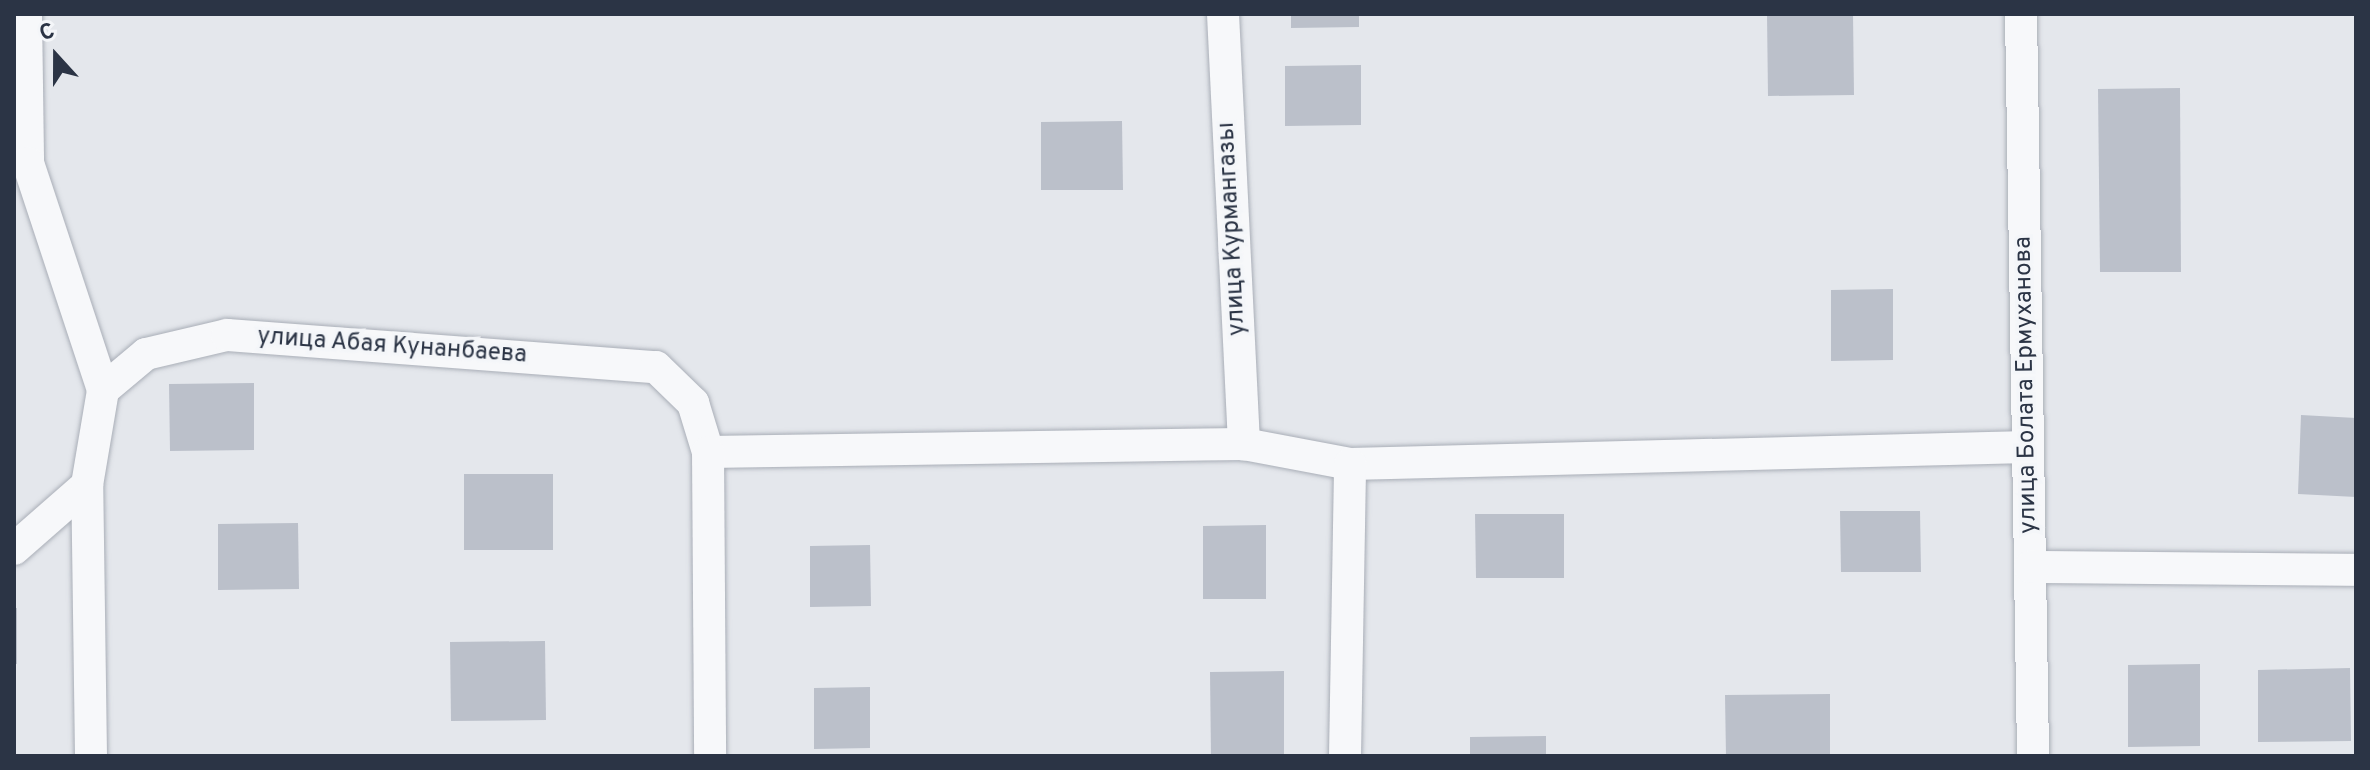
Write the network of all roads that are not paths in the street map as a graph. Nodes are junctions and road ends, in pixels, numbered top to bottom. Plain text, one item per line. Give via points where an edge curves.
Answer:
1 (26, 14) edge
2 (1223, 14) edge
3 (2021, 14) edge
4 (103, 390) junction
5 (1244, 444) junction
6 (2028, 447) junction
7 (708, 452) junction
8 (1350, 464) junction
9 (87, 485) junction
10 (14, 549) edge
11 (2030, 567) junction
12 (2356, 570) edge
13 (91, 756) edge
14 (710, 756) edge
15 (1345, 756) edge
16 (2033, 756) edge

1 - 4 street via 28,163
2 - 5 street, улица Курмангазы
3 - 6 street, улица Болата Ермуханова
4 - 7 street, улица Абая Кунанбаева via 146,354 227,335 656,367 693,403
4 - 9 street
5 - 7 street
5 - 8 street
6 - 8 street
6 - 11 street, улица Болата Ермуханова
7 - 14 street, улица Абая Кунанбаева
8 - 15 street
9 - 10 street
9 - 13 street
11 - 12 street
11 - 16 street, улица Болата Ермуханова

